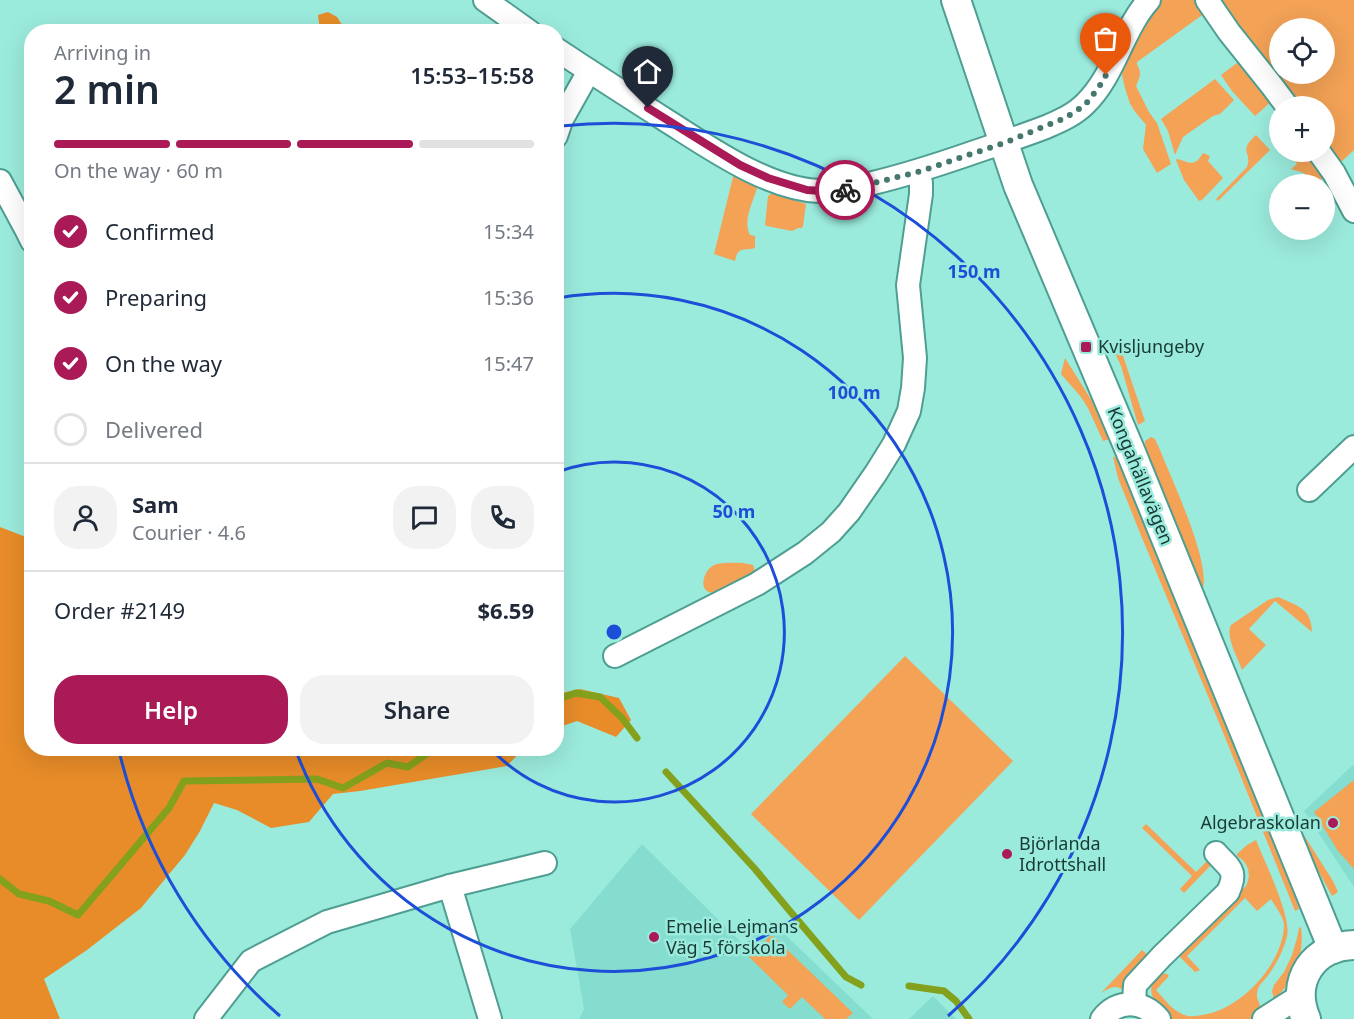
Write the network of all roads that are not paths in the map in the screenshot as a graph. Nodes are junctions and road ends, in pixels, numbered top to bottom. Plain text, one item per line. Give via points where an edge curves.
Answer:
1 (485, 0) edge
2 (956, 0) edge
3 (1149, 0) edge
4 (1207, 0) edge
5 (519, 24) edge
6 (564, 55) edge
7 (589, 71) junction
8 (1280, 96) edge
9 (564, 116) edge
10 (1004, 143) junction
11 (1326, 162) edge
12 (918, 172) junction
13 (0, 181) edge
14 (1354, 211) edge
15 (24, 225) edge
16 (1354, 447) edge
17 (1309, 490) dead end
18 (615, 656) dead end
19 (1216, 853) dead end
20 (545, 862) dead end
21 (450, 886) junction
22 (1343, 947) edge
23 (1134, 1004) junction
24 (1303, 1007) edge
25 (206, 1019) edge
26 (490, 1019) edge
27 (1102, 1019) edge
28 (1159, 1019) edge
29 (1264, 1019) edge

1 - 5 street
2 - 10 street, Kongahällavägen
3 - 10 street via 1085,105 1065,118
4 - 8 street
6 - 7 street
7 - 9 street
7 - 12 street via 740,165 791,186 822,191 846,189
10 - 12 street
10 - 22 street, Kongahällavägen via 1018,185
11 - 14 street
12 - 18 street via 921,194 908,285 915,358 913,388 909,411 888,454 849,512 805,553 757,584
13 - 15 street
16 - 17 street
19 - 23 street via 1232,870 1234,880 1228,892 1135,985
20 - 21 street
21 - 25 street via 327,922 251,961
21 - 26 street
22 - 24 street, Kongahällavägen via 1319,956 1309,967 1302,981
23 - 27 street via 1118,1006
23 - 28 street via 1149,1009
24 - 29 street

